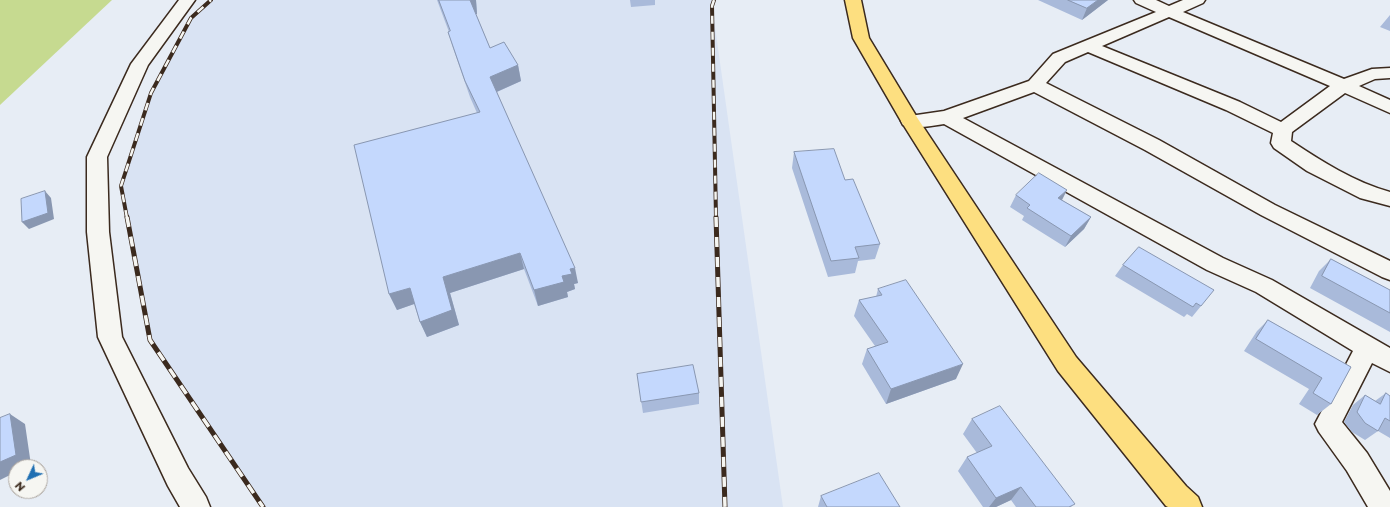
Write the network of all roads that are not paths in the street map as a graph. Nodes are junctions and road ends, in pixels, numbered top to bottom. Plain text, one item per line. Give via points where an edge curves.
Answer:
1 (187, 0) edge
2 (853, 0) edge
3 (1142, 0) edge
4 (1198, 0) edge
5 (1169, 11) junction
6 (1088, 46) junction
7 (1390, 73) edge
8 (1035, 85) junction
9 (1345, 86) junction
10 (1390, 107) edge
11 (947, 117) junction
12 (910, 121) junction
13 (1283, 130) junction
14 (1390, 199) edge
15 (1390, 271) edge
16 (1368, 347) junction
17 (1390, 361) edge
18 (196, 507) edge
19 (1188, 507) edge
20 (1384, 507) edge

1 - 18 street via 140,64 96,157 98,232 110,337 178,478
2 - 12 main road via 861,38
3 - 5 street
4 - 5 street
5 - 6 street
5 - 9 street
6 - 8 street via 1059,58
6 - 13 street via 1233,106
7 - 9 street via 1372,74
8 - 11 street
8 - 15 street via 1152,145 1268,210
9 - 10 street
9 - 13 street via 1316,104
11 - 12 street
11 - 16 street via 1215,264 1264,286
12 - 19 main road via 1067,364 1176,496
13 - 14 street via 1281,143 1314,166 1367,194
16 - 17 street
16 - 20 street via 1328,424 1357,462

